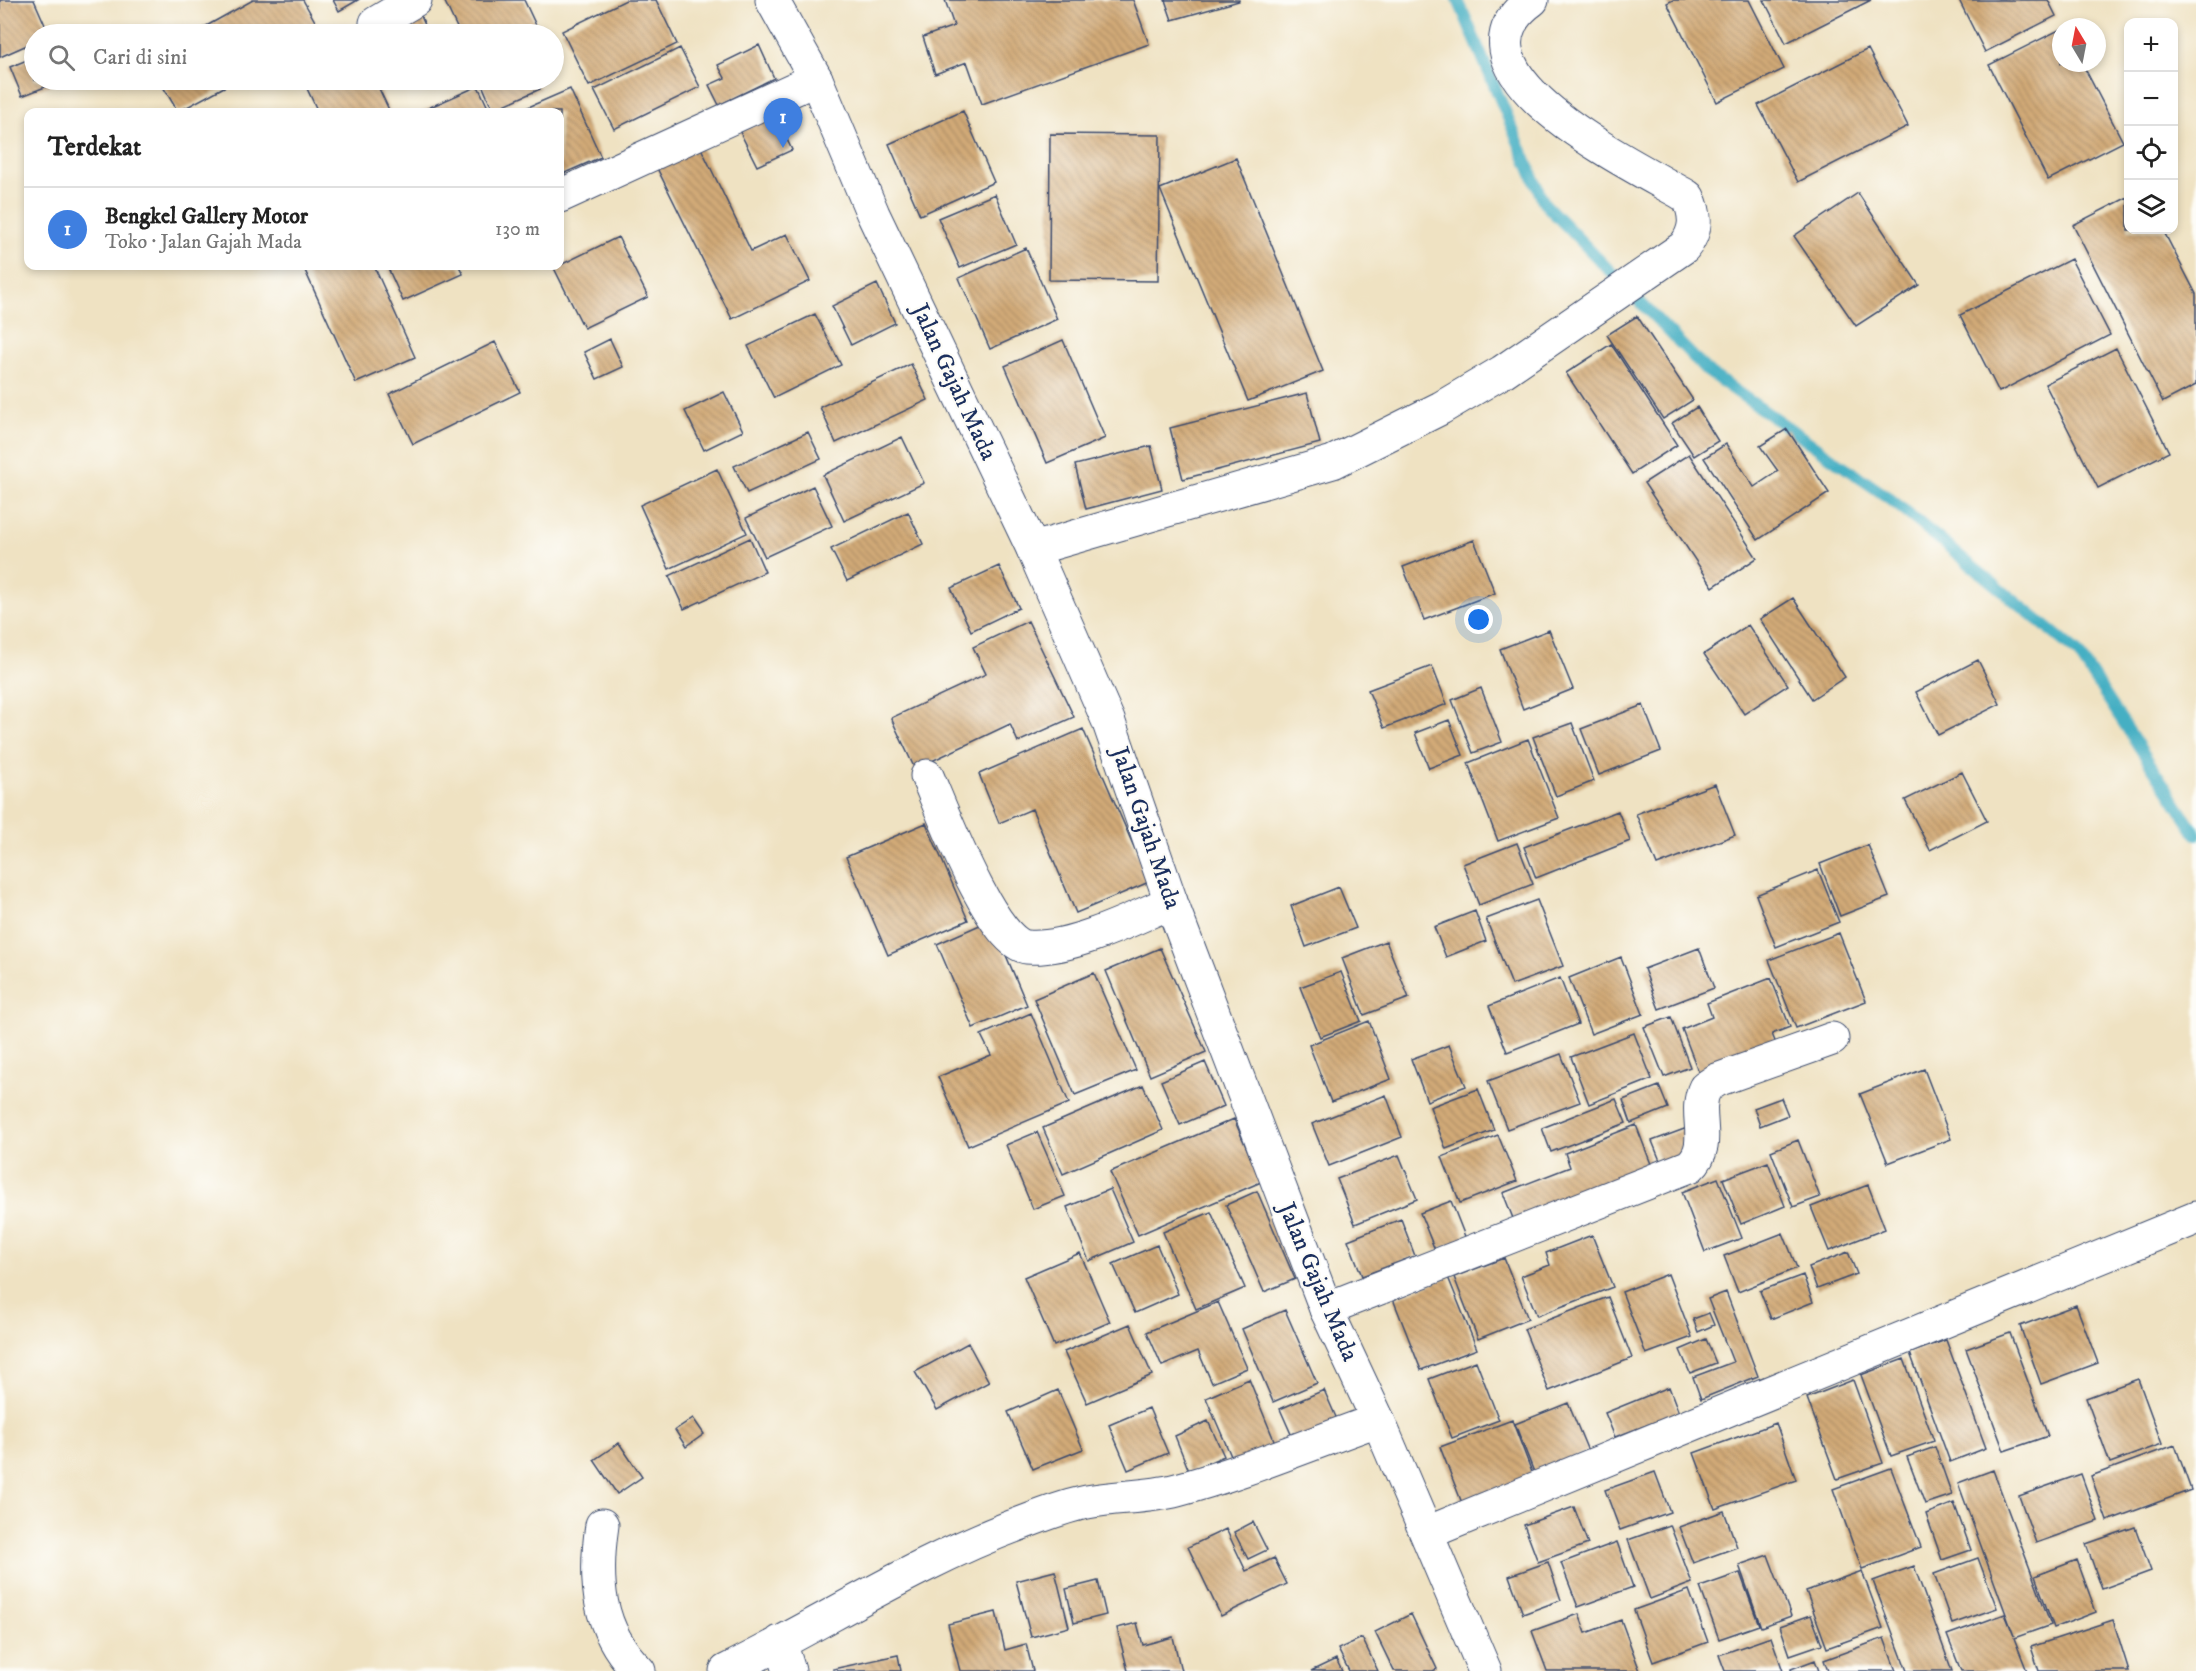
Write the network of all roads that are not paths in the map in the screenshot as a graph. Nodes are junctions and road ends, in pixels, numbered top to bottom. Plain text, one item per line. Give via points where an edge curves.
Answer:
1 (414, 0) edge
2 (772, 0) edge
3 (1532, 0) edge
4 (376, 23) dead end
5 (816, 79) junction
6 (564, 194) edge
7 (1033, 549) junction
8 (927, 776) dead end
9 (1171, 902) junction
10 (1832, 1039) dead end
11 (2196, 1218) edge
12 (1326, 1309) junction
13 (1378, 1420) junction
14 (602, 1526) dead end
15 (1427, 1533) junction
16 (785, 1657) edge
17 (639, 1671) edge
18 (726, 1671) edge
19 (1485, 1671) edge

1 - 4 main road
2 - 5 main road, Jalan Gajah Mada
3 - 7 main road via 1517,11 1506,30 1505,47 1517,74 1553,114 1610,154 1688,197 1694,210 1692,237 1684,247 1461,396 1333,462
5 - 6 main road
5 - 7 main road, Jalan Gajah Mada via 873,213
7 - 9 main road, Jalan Gajah Mada via 1108,720
8 - 9 main road via 991,915 1007,936 1025,947 1095,934
9 - 12 main road, Jalan Gajah Mada
10 - 12 main road via 1717,1080 1705,1088 1700,1108 1703,1148 1690,1166
11 - 15 main road
12 - 13 main road, Jalan Gajah Mada
13 - 15 main road, Jalan Gajah Mada
13 - 16 main road via 1179,1489 1143,1498 1086,1502 1021,1523 922,1565 866,1598
14 - 17 main road via 599,1597 617,1641
15 - 19 main road, Jalan Gajah Mada
16 - 18 main road

